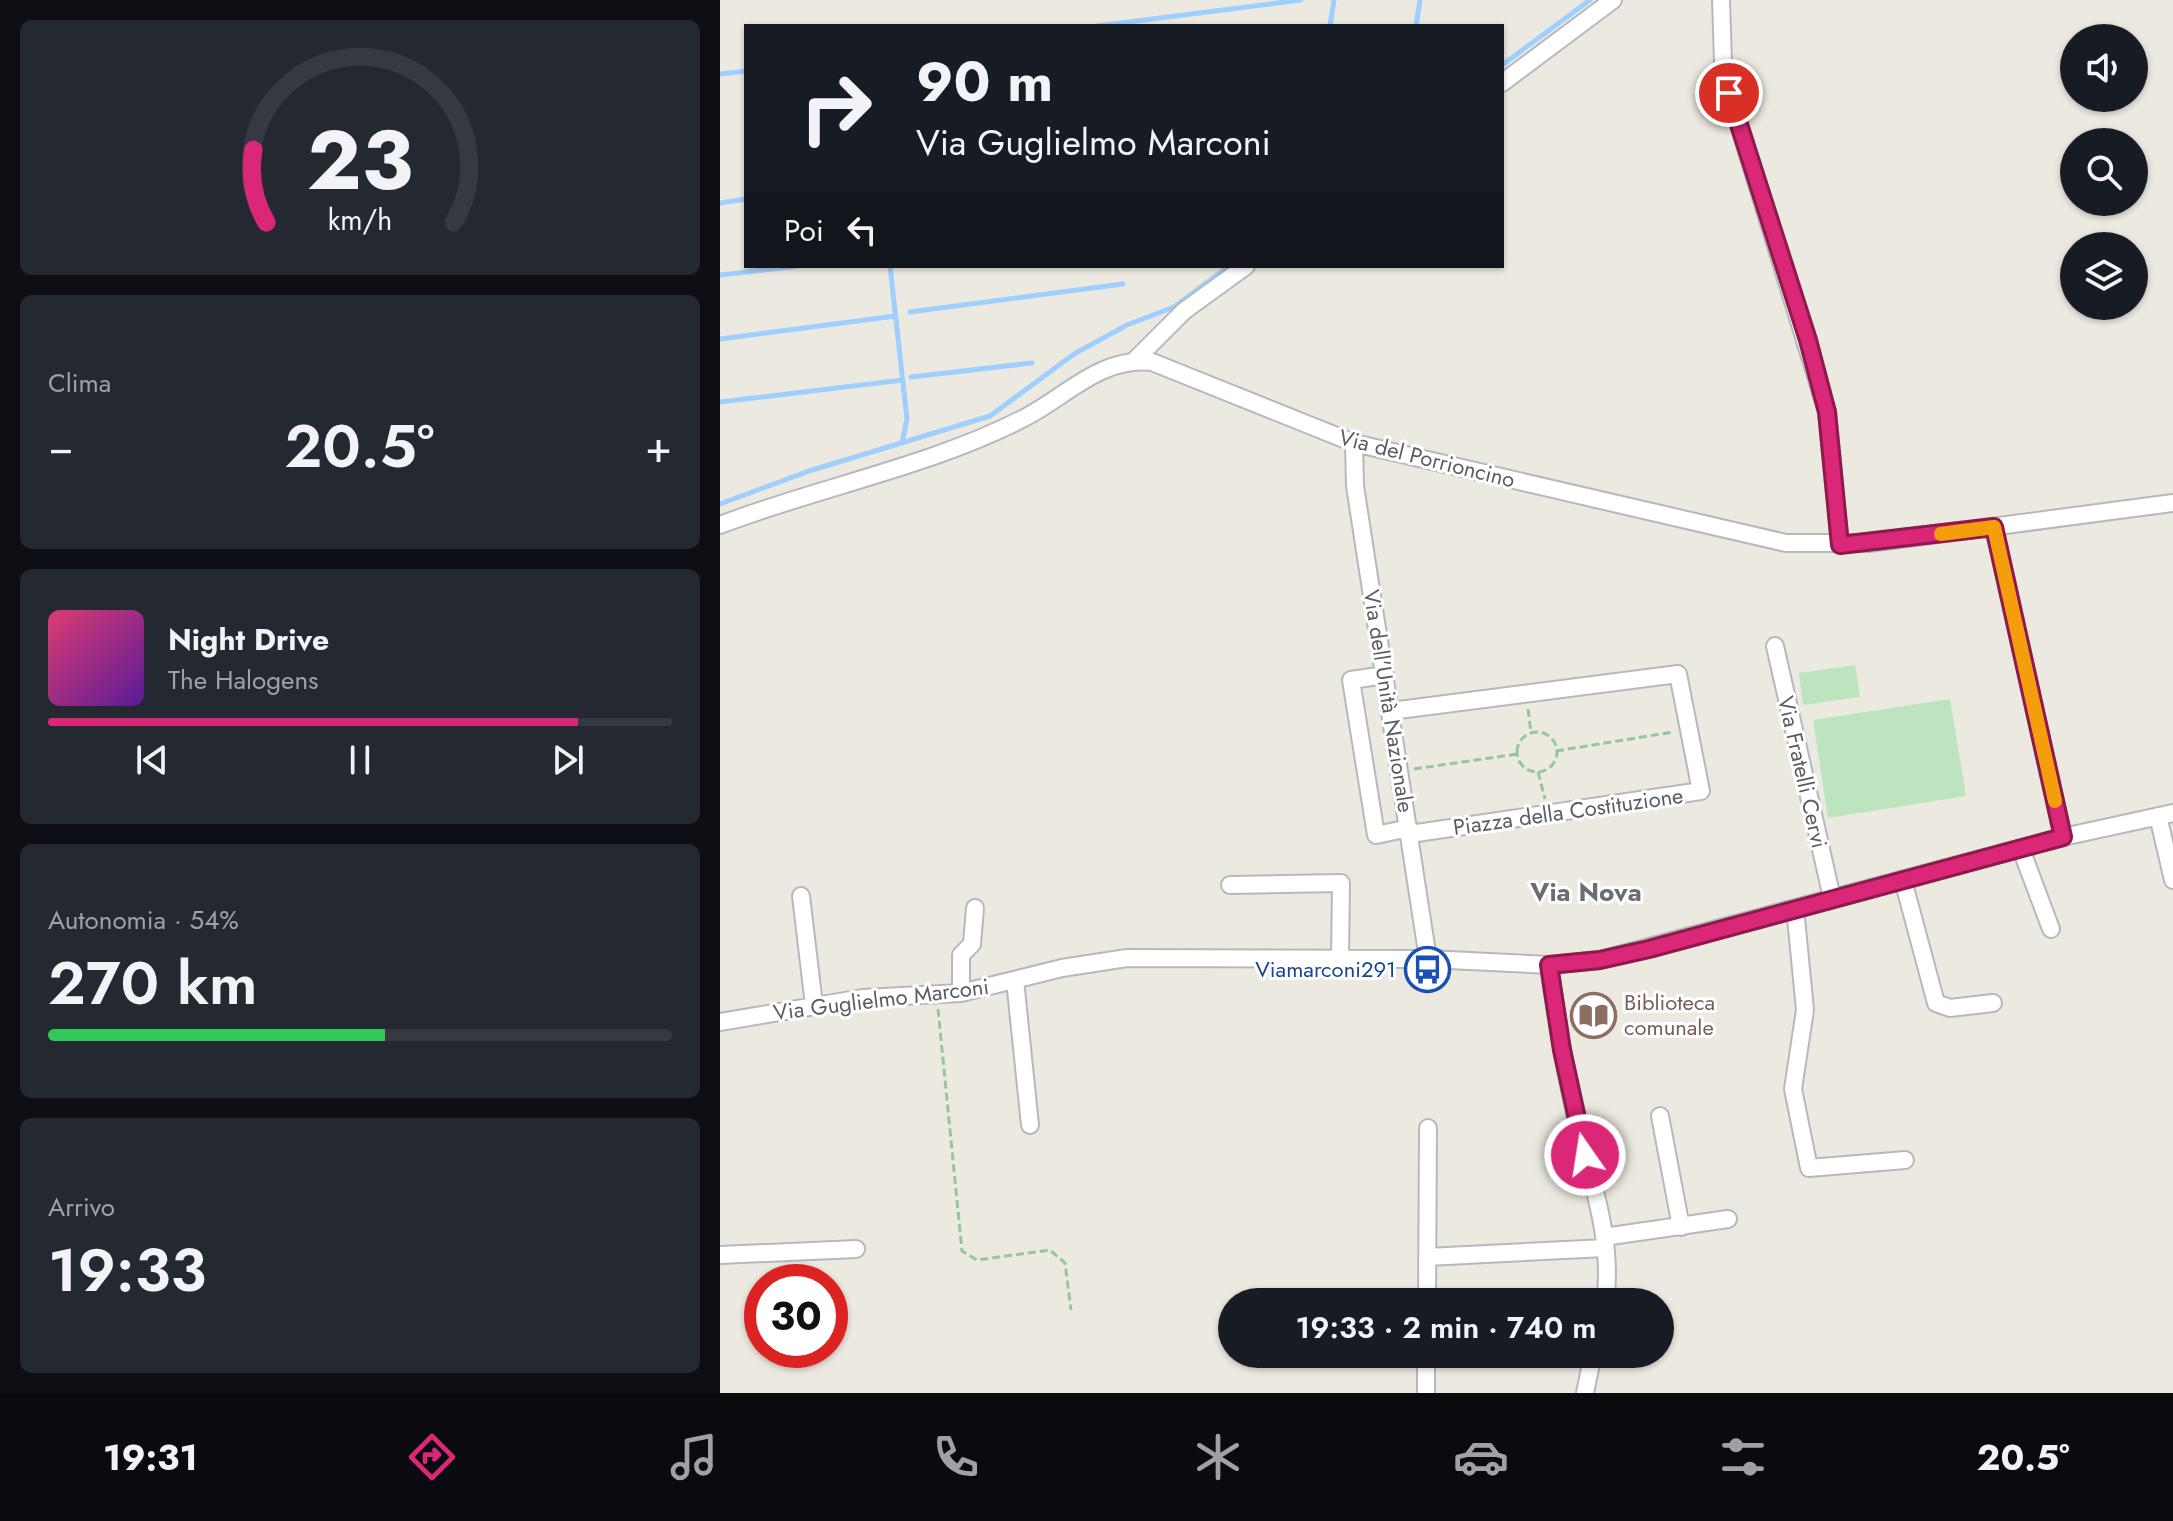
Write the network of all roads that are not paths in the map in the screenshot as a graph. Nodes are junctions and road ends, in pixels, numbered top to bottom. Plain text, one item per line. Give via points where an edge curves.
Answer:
1 (1613, 0) edge
2 (1721, 0) edge
3 (1504, 82) edge
4 (1243, 268) edge
5 (1135, 360) junction
6 (1354, 443) junction
7 (2173, 503) edge
8 (720, 525) edge
9 (1994, 527) junction
10 (1840, 545) junction
11 (1775, 646) dead end
12 (1385, 675) junction
13 (1391, 711) junction
14 (2165, 815) edge
15 (1409, 831) junction
16 (2063, 837) junction
17 (2021, 849) junction
18 (1903, 880) junction
19 (2173, 880) edge
20 (1230, 885) dead end
21 (801, 896) dead end
22 (1832, 898) junction
23 (975, 908) dead end
24 (1795, 908) junction
25 (2051, 929) dead end
26 (1340, 959) junction
27 (1428, 959) junction
28 (1549, 965) junction
29 (1015, 980) junction
30 (961, 993) junction
31 (1993, 1003) dead end
32 (814, 1005) junction
33 (720, 1022) edge
34 (1660, 1116) dead end
35 (1030, 1125) dead end
36 (1428, 1128) dead end
37 (1905, 1160) dead end
38 (1728, 1219) dead end
39 (1681, 1227) junction
40 (1604, 1243) junction
41 (856, 1249) dead end
42 (720, 1255) edge
43 (1427, 1257) junction
44 (1427, 1288) edge
45 (1607, 1288) edge
46 (1426, 1368) edge
47 (1590, 1368) edge
48 (1426, 1393) edge
49 (1585, 1393) edge

1 - 3 street
2 - 10 street via 1729,93 1827,412
4 - 5 street via 1184,311
5 - 6 street, Via del Porrioncino via 1152,362
5 - 8 street via 1116,362 1026,417 976,439
6 - 10 street, Via del Porrioncino via 1757,537
6 - 12 street, Via dell'Unità Nazionale via 1355,486
7 - 9 street, Via del Porrioncino
9 - 10 street, Via del Porrioncino
9 - 16 street
11 - 22 street, Via Fratelli Cervi
12 - 13 street, Via dell'Unità Nazionale
12 - 15 street, Piazza della Costituzione via 1351,680 1376,835
13 - 15 street, Via dell'Unità Nazionale
13 - 15 street, Piazza della Costituzione via 1678,674 1701,791
14 - 16 street, Via Guglielmo Marconi
14 - 19 street
15 - 27 street, Via dell'Unità Nazionale
16 - 17 street, Via Guglielmo Marconi
17 - 18 street, Via Guglielmo Marconi
17 - 25 street
18 - 22 street, Via Guglielmo Marconi
18 - 31 street via 1936,1003 1950,1008
20 - 26 street via 1341,883
21 - 32 street
22 - 24 street, Via Guglielmo Marconi
23 - 30 street via 972,944 961,955
24 - 28 street, Via Guglielmo Marconi via 1649,949
24 - 37 street via 1805,1010 1793,1089 1809,1168
26 - 27 street, Via Guglielmo Marconi
26 - 29 street, Via Guglielmo Marconi via 1127,958
27 - 28 street, Via Guglielmo Marconi
28 - 40 street via 1566,1072
29 - 30 street, Via Guglielmo Marconi
29 - 35 street
30 - 32 street, Via Guglielmo Marconi
32 - 33 street, Via Guglielmo Marconi
34 - 39 street
36 - 43 street
38 - 39 street
39 - 40 street
40 - 43 street
40 - 45 street
41 - 42 street
43 - 44 street
46 - 48 street
47 - 49 street

